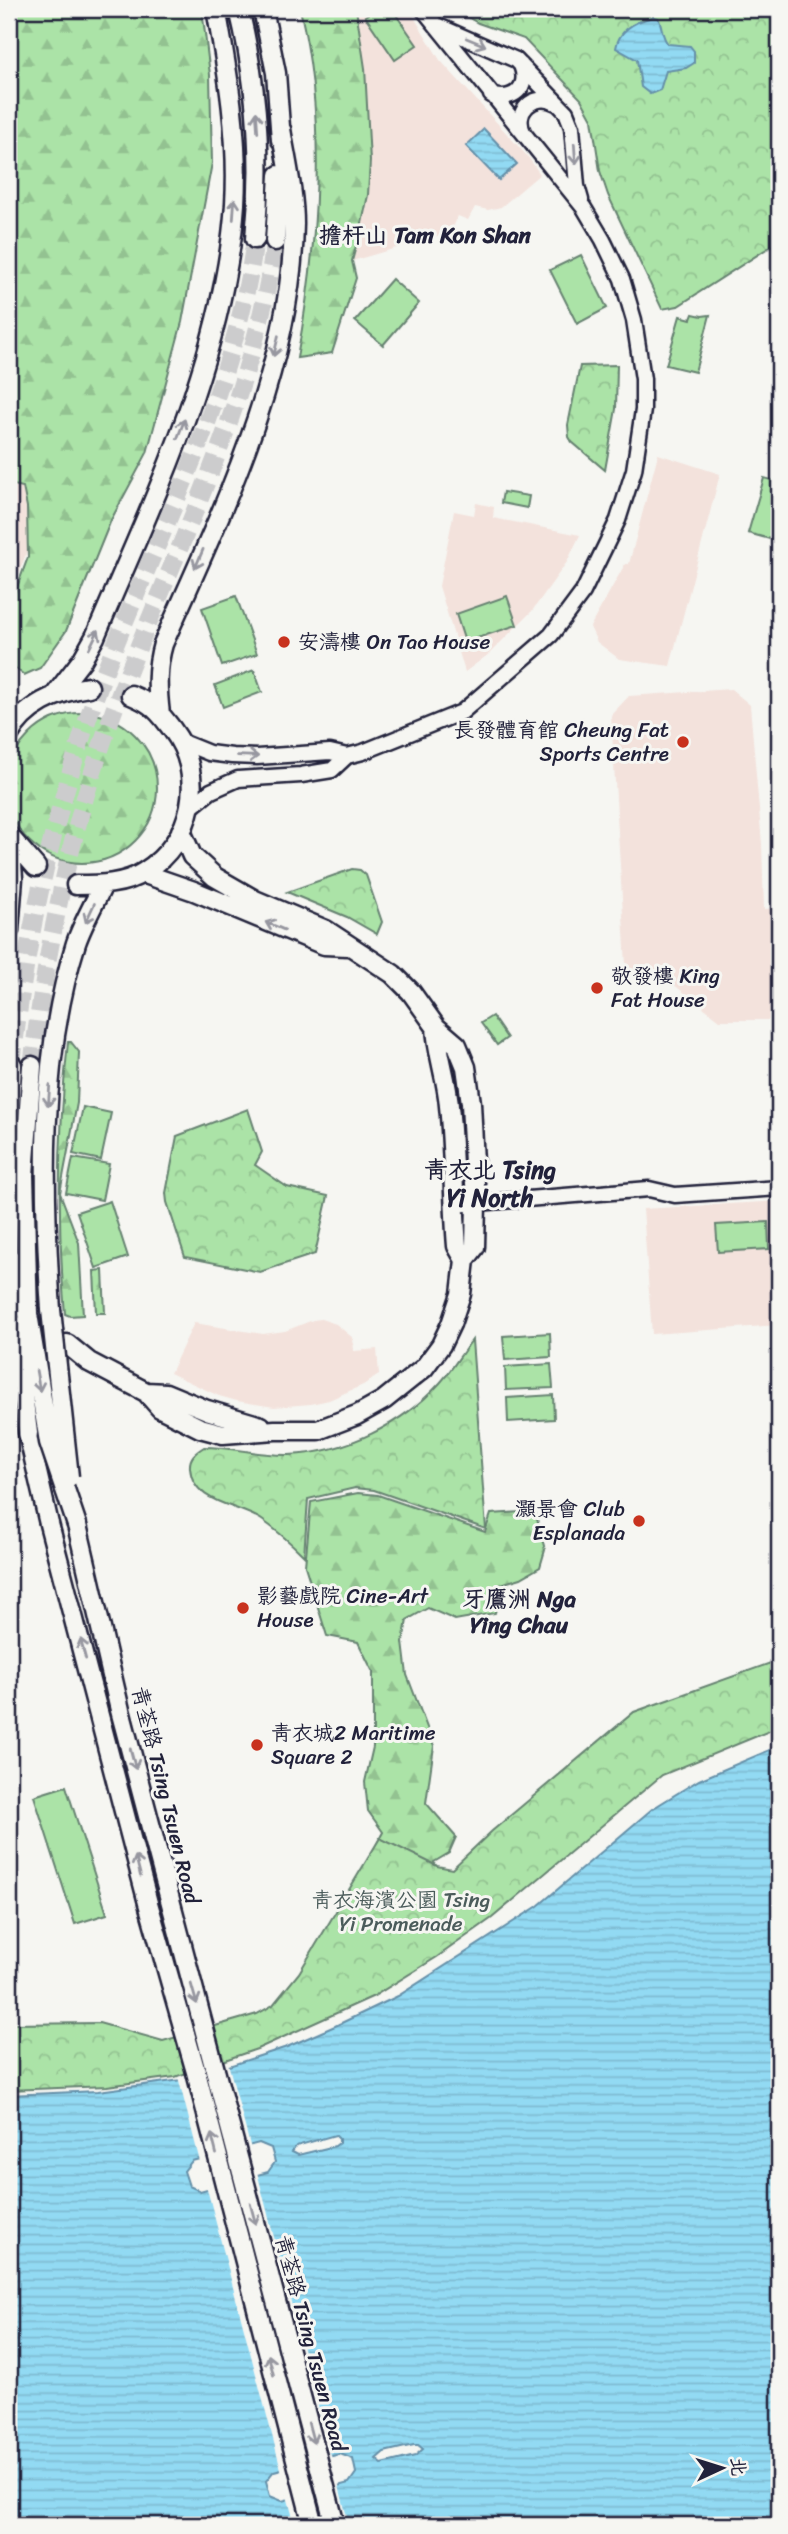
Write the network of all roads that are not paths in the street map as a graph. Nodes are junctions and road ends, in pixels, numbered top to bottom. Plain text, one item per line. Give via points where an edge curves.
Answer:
1 (216, 9) edge
2 (239, 9) edge
3 (263, 9) edge
4 (423, 9) edge
5 (431, 22) junction
6 (520, 64) junction
7 (491, 95) junction
8 (558, 104) junction
9 (281, 129) junction
10 (524, 135) junction
11 (584, 208) junction
12 (256, 239) tunnel mouth
13 (275, 241) tunnel mouth
14 (89, 687) dead end
15 (55, 695) junction
16 (131, 695) dead end
17 (28, 712) junction
18 (9, 713) edge
19 (160, 714) junction
20 (9, 735) edge
21 (182, 742) junction
22 (347, 756) junction
23 (190, 808) junction
24 (181, 831) junction
25 (9, 837) edge
26 (36, 867) dead end
27 (142, 873) junction
28 (76, 885) dead end
29 (103, 885) junction
30 (9, 930) edge
31 (348, 946) junction
32 (436, 1027) junction
33 (12, 1065) tunnel mouth
34 (32, 1066) tunnel mouth
35 (9, 1124) edge
36 (779, 1188) edge
37 (476, 1203) junction
38 (454, 1205) junction
39 (9, 1257) edge
40 (465, 1260) junction
41 (65, 1350) dead end
42 (9, 1373) edge
43 (28, 1433) junction
44 (77, 1525) junction
45 (313, 2525) edge
46 (335, 2525) edge

15 -> 1 main road via 95,637 173,451 216,321 232,235 235,169 228,73
12 -> 2 main road via 260,164 252,75
3 - 9 main road
4 - 5 street
5 -> 6 street
5 - 7 street
6 - 7 street via 524,81 517,93 506,98
6 - 8 street
7 - 10 street
8 - 10 street via 543,99 530,103 521,115
8 -> 11 street via 572,127 577,186
9 - 13 main road
9 -> 19 main road via 294,220 281,325 255,424 163,643 157,677
10 - 11 street
11 - 22 street via 622,279 643,379 634,471 607,545 583,592 551,635 491,690 462,712 384,746
14 - 15 main road
15 - 17 main road
16 - 19 main road
17 - 18 main road
17 - 20 main road
19 - 21 main road
21 -> 22 street via 232,756 330,752
21 - 23 main road via 192,776
22 - 23 street via 332,770 238,779 211,791
23 - 24 main road
24 - 27 main road via 167,852
24 - 31 main road via 192,856 215,877 255,900 326,930
25 - 26 main road
25 - 30 main road via 13,878
27 - 29 main road
31 -> 27 main road via 324,945
28 - 29 main road
29 -> 44 main road, bridge via 77,941 61,1000 48,1120 46,1228 57,1382
31 - 32 main road via 393,974
32 - 37 main road via 457,1045 466,1067
32 - 38 main road via 450,1107
33 - 35 main road
34 -> 44 main road, 青荃路 Tsing Tsuen Road, bridge via 24,1197 29,1314 49,1442
36 - 37 street via 675,1195 649,1189
37 - 38 street
37 - 40 main road via 475,1247
38 - 40 main road via 457,1246
39 - 43 main road, 青荃路 Tsing Tsuen Road, bridge
40 - 41 main road via 451,1324 424,1368 384,1400 318,1430 223,1434 200,1428 159,1408 146,1392
42 - 43 main road, bridge
45 -> 43 main road, 青荃路 Tsing Tsuen Road
44 -> 46 main road, 青荃路 Tsing Tsuen Road via 120,1710

